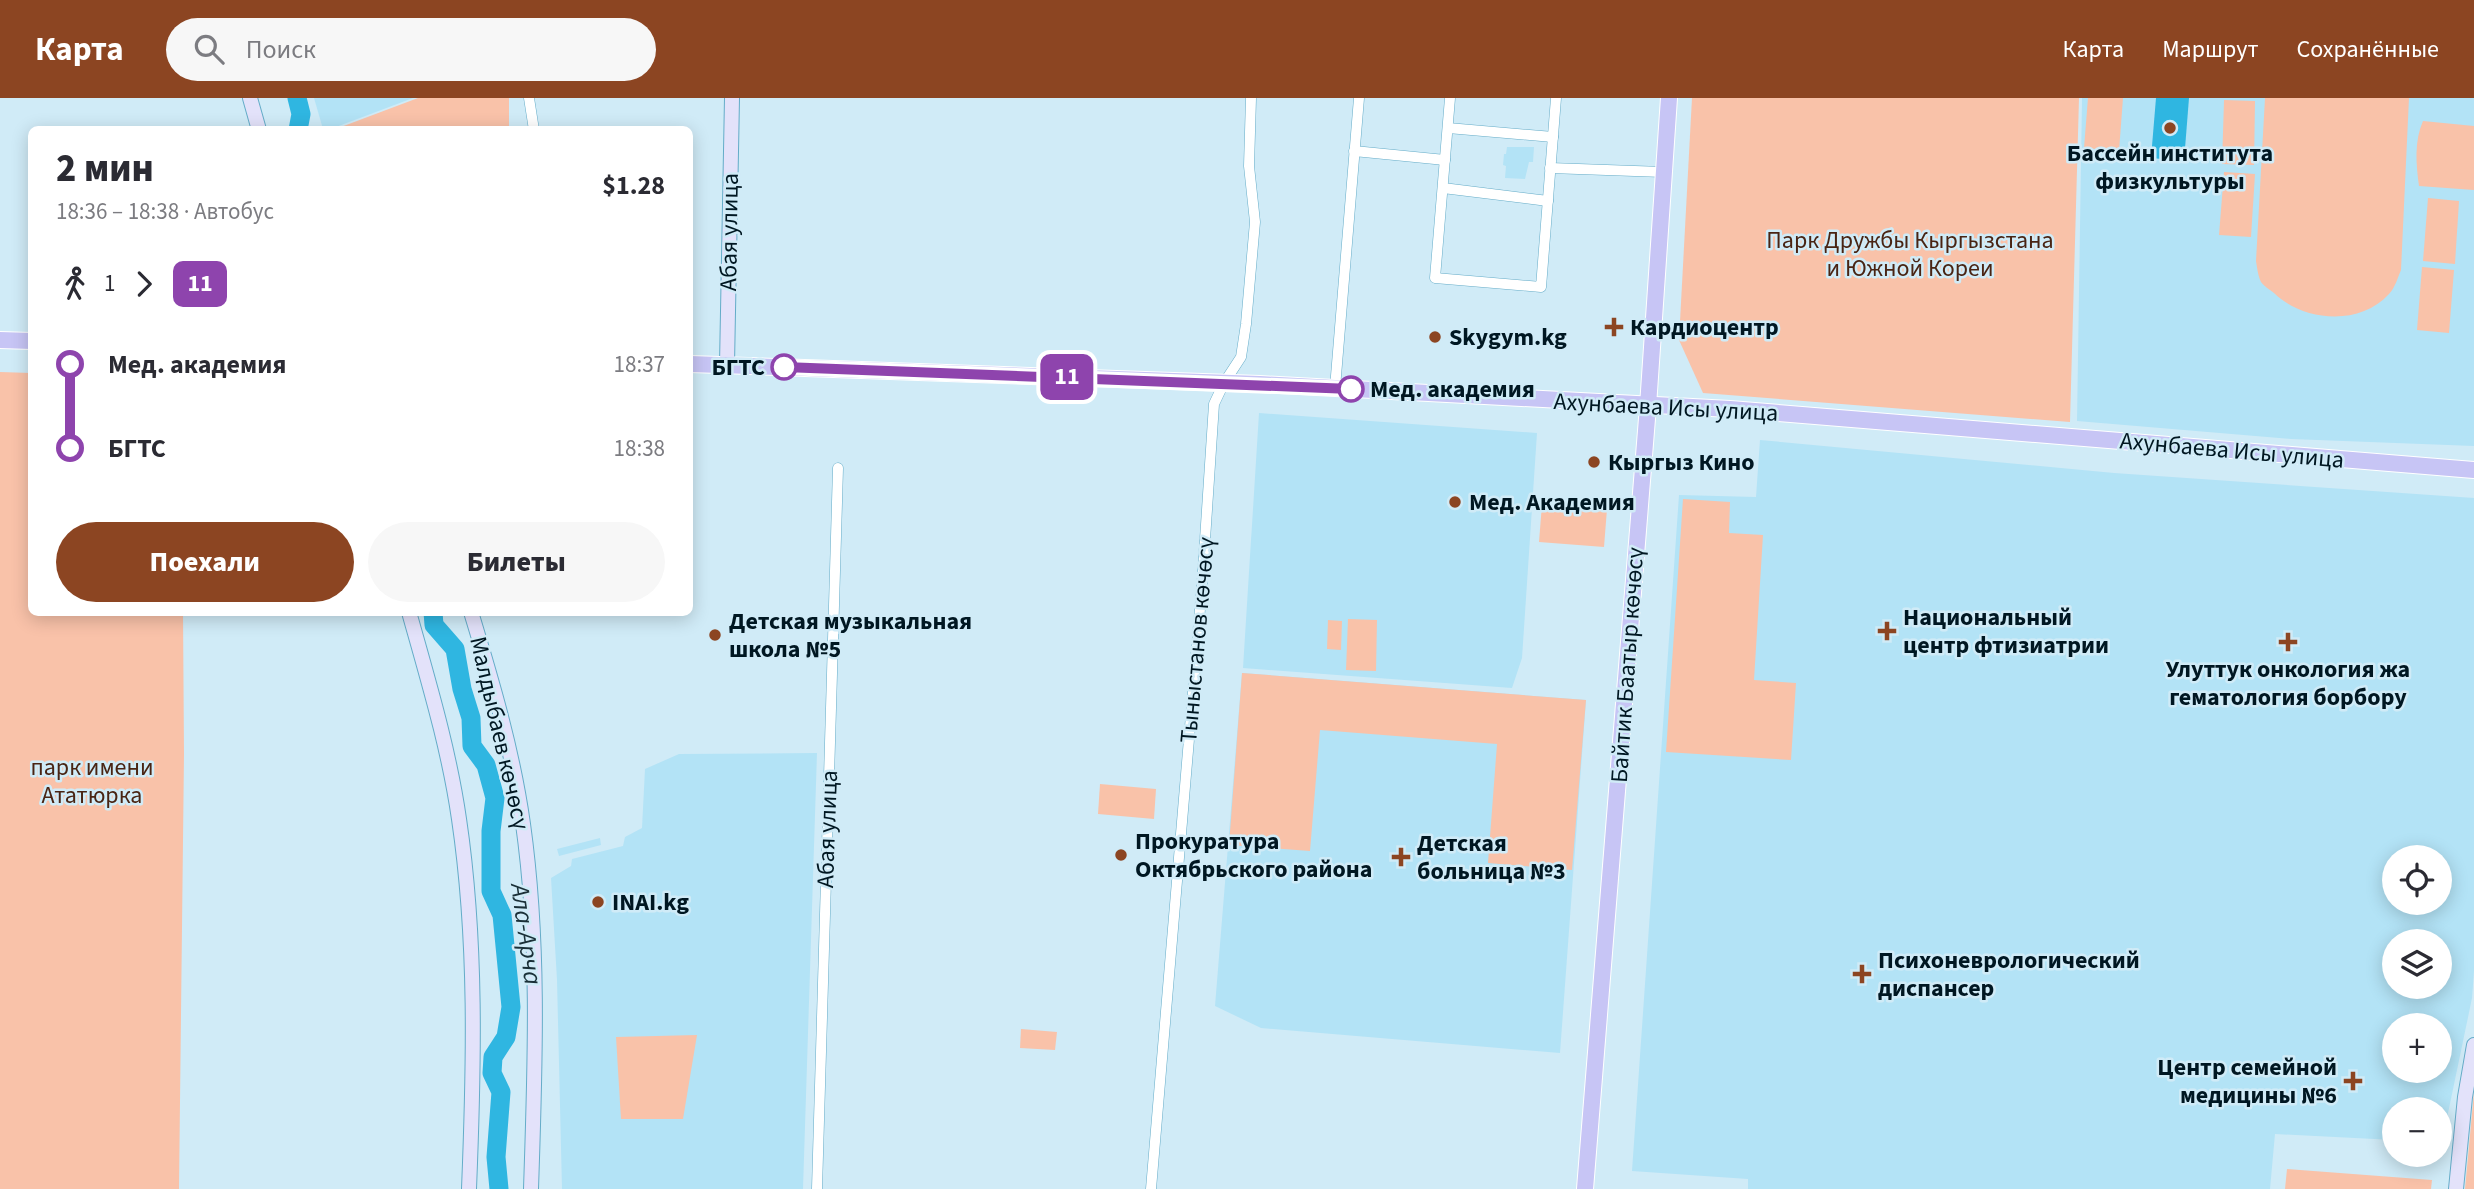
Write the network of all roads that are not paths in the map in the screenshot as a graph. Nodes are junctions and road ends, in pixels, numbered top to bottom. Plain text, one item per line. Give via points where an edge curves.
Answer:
1 (250, 98) edge
2 (529, 98) edge
3 (732, 98) edge
4 (1251, 98) edge
5 (1359, 98) edge
6 (1450, 98) edge
7 (1556, 98) edge
8 (1669, 98) edge
9 (258, 126) edge
10 (533, 126) edge
11 (1448, 128) junction
12 (1553, 137) junction
13 (1354, 151) junction
14 (1445, 160) junction
15 (1550, 168) junction
16 (1663, 172) junction
17 (1443, 188) junction
18 (1548, 201) junction
19 (0, 340) edge
20 (28, 341) edge
21 (693, 364) edge
22 (727, 365) junction
23 (1224, 383) junction
24 (1335, 388) junction
25 (1648, 406) junction
26 (838, 468) dead end
27 (2474, 470) edge
28 (410, 616) edge
29 (472, 616) edge
30 (2474, 1045) edge
31 (469, 1189) edge
32 (531, 1189) edge
33 (817, 1189) edge
34 (1151, 1189) edge
35 (1585, 1189) edge
36 (2456, 1189) edge

1 - 9 street
2 - 10 street
3 - 22 street, Абая улица
4 - 23 street, Тыныстанов көчөсү via 1252,270 1241,357
5 - 13 street
6 - 11 street
7 - 12 street
8 - 16 main road, Байтик Баатыр көчөсү
11 - 12 street
11 - 14 street
12 - 15 street
13 - 14 street
13 - 24 street
14 - 17 street
15 - 16 street
15 - 18 street
16 - 25 main road, Байтик Баатыр көчөсү
17 - 18 street
17 - 18 street via 1435,278 1541,287
19 - 20 main road
21 - 22 main road, Ахунбаева Исы улица
22 - 23 main road, Ахунбаева Исы улица
23 - 24 main road, Ахунбаева Исы улица
23 - 34 street, Тыныстанов көчөсү via 1214,404
24 - 25 main road, Ахунбаева Исы улица
25 - 27 main road, Ахунбаева Исы улица
25 - 35 main road, Байтик Баатыр көчөсү
26 - 33 street, Абая улица
28 - 31 street via 437,712 464,866 472,953
29 - 32 street, Малдыбаев көчөсү via 509,754 526,847 535,986
30 - 36 street

